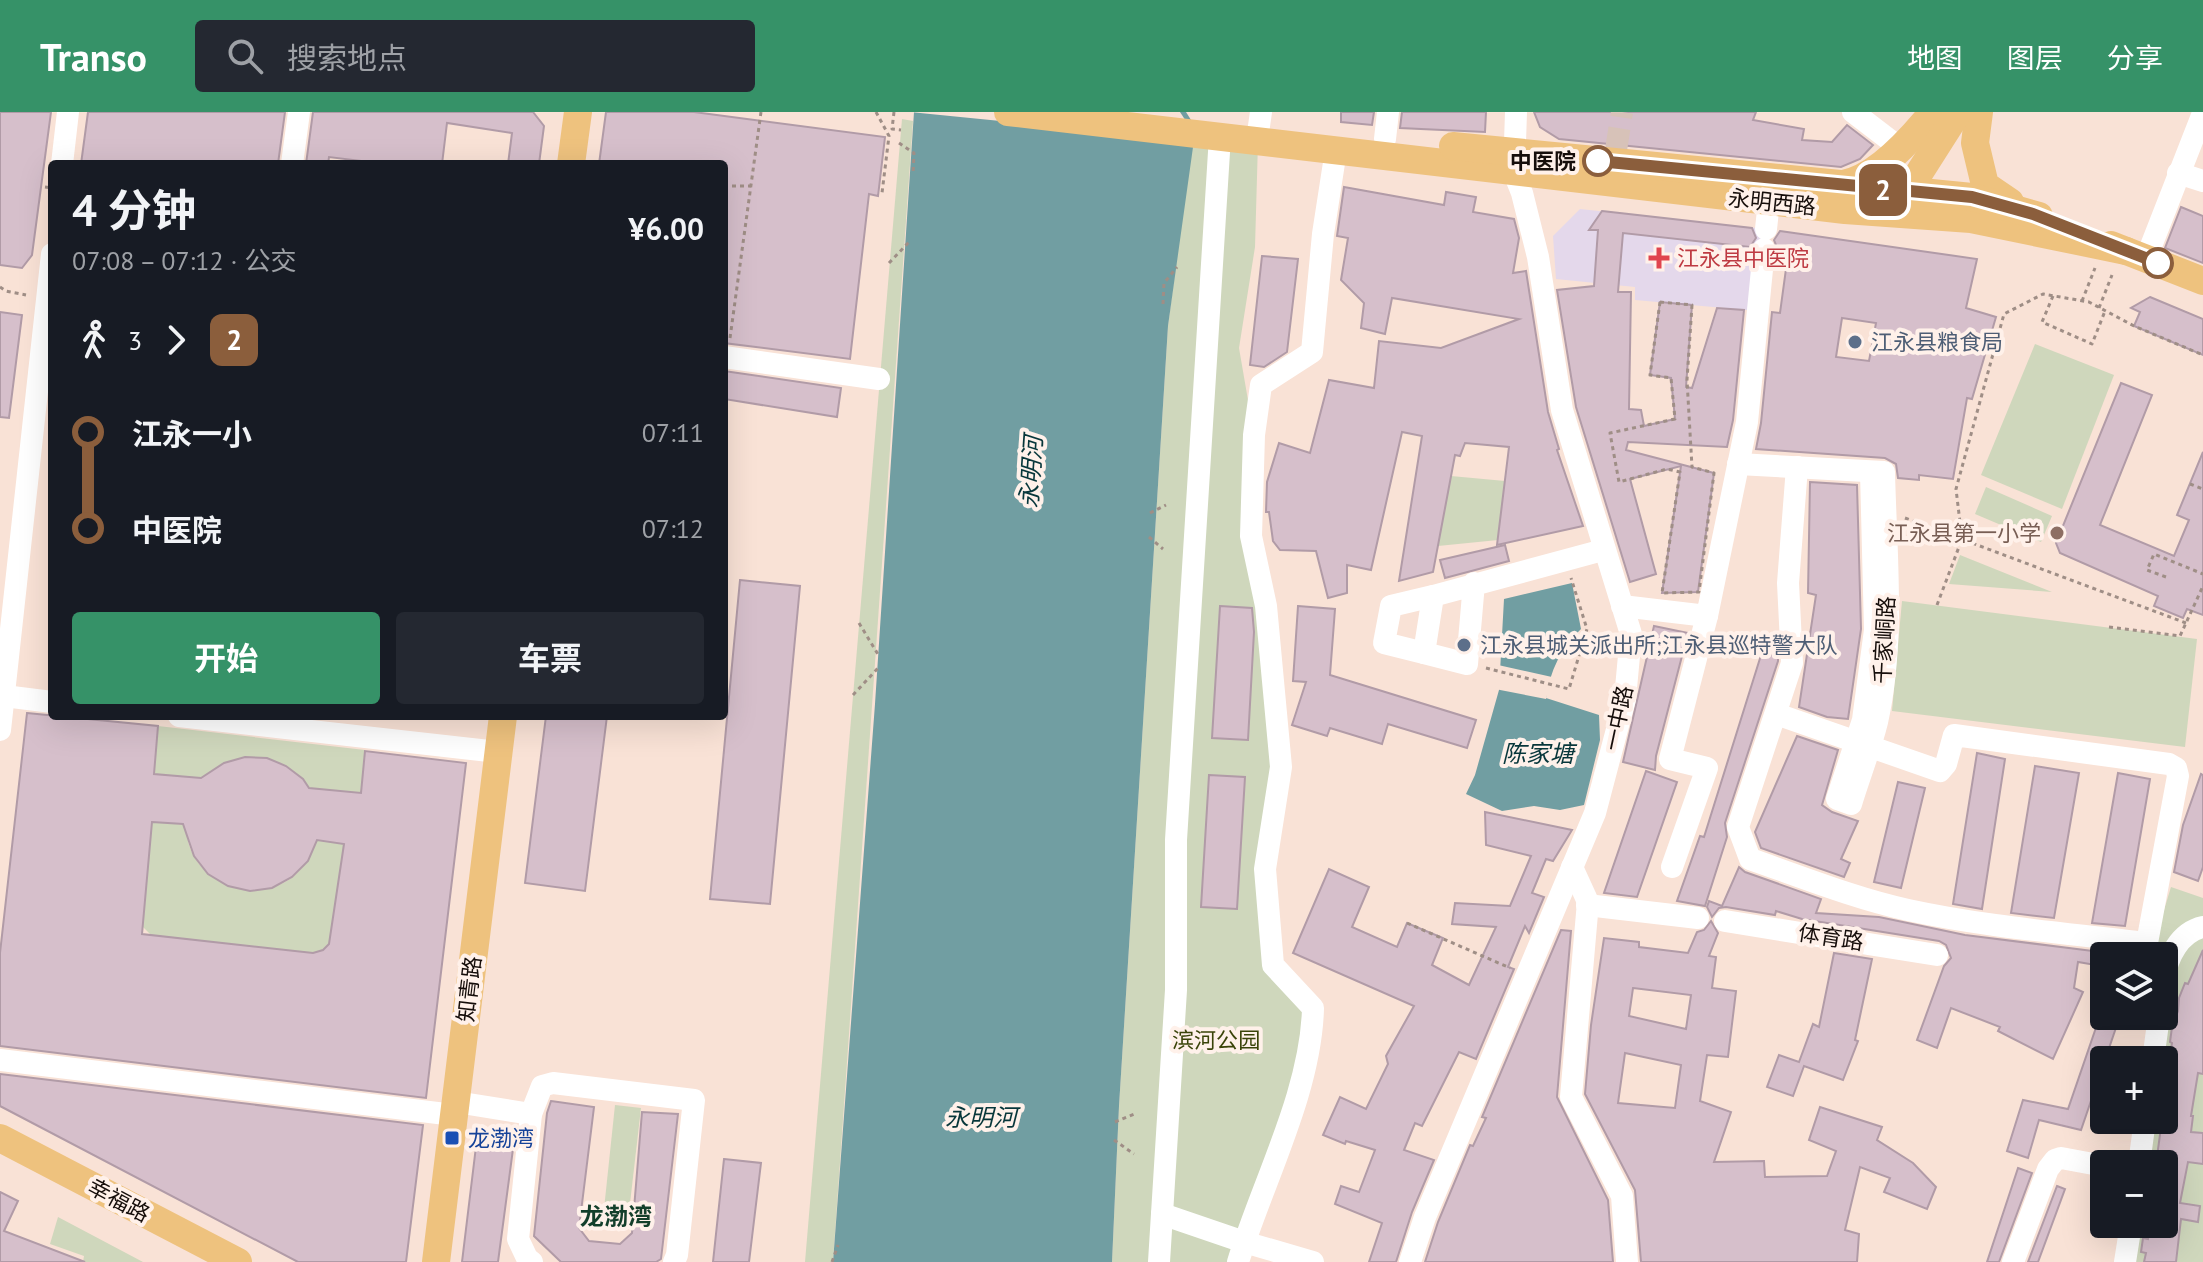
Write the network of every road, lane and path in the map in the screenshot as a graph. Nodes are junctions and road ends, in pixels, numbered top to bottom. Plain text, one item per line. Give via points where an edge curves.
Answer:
1 (68, 112) edge
2 (299, 112) edge
3 (578, 112) edge
4 (761, 112) edge
5 (876, 112) edge
6 (894, 112) edge
7 (1008, 112) edge
8 (1133, 112) edge
9 (1516, 112) edge
10 (1853, 112) edge
11 (1933, 112) edge
12 (1958, 112) edge
13 (1967, 112) edge
14 (1979, 112) edge
15 (2203, 113) edge
16 (1260, 119) edge
17 (1386, 126) edge
18 (1202, 129) junction
19 (901, 130) dead end
20 (899, 143) dead end
21 (1900, 148) junction
22 (1336, 150) junction
23 (62, 160) edge
24 (293, 160) edge
25 (572, 160) edge
26 (1514, 162) junction
27 (2178, 173) junction
28 (913, 175) dead end
29 (2203, 181) edge
30 (1834, 185) junction
31 (728, 186) edge
32 (751, 186) junction
33 (45, 187) dead end
34 (48, 187) edge
35 (882, 193) dead end
36 (1769, 201) junction
37 (1914, 203) junction
38 (2040, 216) junction
39 (909, 242) dead end
40 (2129, 262) junction
41 (889, 263) dead end
42 (1177, 267) dead end
43 (2095, 268) dead end
44 (2203, 281) edge
45 (0, 288) edge
46 (48, 288) edge
47 (2053, 296) junction
48 (47, 297) junction
49 (2082, 301) junction
50 (1163, 304) dead end
51 (1692, 305) joint
52 (2099, 308) junction
53 (2105, 311) junction
54 (728, 343) edge
55 (2203, 355) edge
56 (728, 357) edge
57 (879, 379) dead end
58 (1738, 464) junction
59 (1797, 467) junction
60 (1878, 472) junction
61 (2190, 484) dead end
62 (2203, 489) edge
63 (1166, 505) dead end
64 (1885, 511) junction
65 (1150, 513) dead end
66 (1149, 537) dead end
67 (1962, 539) junction
68 (1163, 549) dead end
69 (1603, 550) junction
70 (1566, 560) junction
71 (2203, 574) edge
72 (2166, 577) dead end
73 (1474, 583) junction
74 (2203, 586) edge
75 (1433, 596) junction
76 (1937, 605) dead end
77 (1622, 606) junction
78 (1707, 616) junction
79 (859, 623) dead end
80 (2186, 623) junction
81 (2109, 627) dead end
82 (1424, 653) junction
83 (879, 656) dead end
84 (1467, 664) junction
85 (879, 667) dead end
86 (853, 695) dead end
87 (4, 696) junction
88 (48, 702) edge
89 (1776, 714) junction
90 (214, 720) edge
91 (502, 720) edge
92 (0, 730) edge
93 (1862, 744) junction
94 (498, 752) junction
95 (1844, 801) dead end
96 (1176, 856) junction
97 (1572, 867) junction
98 (1672, 867) dead end
99 (1587, 905) junction
100 (1698, 918) dead end
101 (1725, 921) dead end
102 (1407, 923) dead end
103 (2203, 927) edge
104 (2178, 944) edge
105 (1937, 955) dead end
106 (1527, 975) junction
107 (0, 1060) edge
108 (455, 1108) junction
109 (1137, 1113) dead end
110 (531, 1114) junction
111 (1115, 1122) dead end
112 (0, 1138) edge
113 (1114, 1140) dead end
114 (1134, 1154) dead end
115 (2090, 1163) edge
116 (1162, 1214) junction
117 (2129, 1238) edge
118 (838, 1245) dead end
119 (1241, 1252) edge
120 (238, 1262) edge
121 (436, 1262) edge
122 (532, 1262) edge
123 (674, 1262) edge
124 (832, 1262) edge
125 (1147, 1262) edge
126 (1159, 1262) edge
127 (1313, 1262) edge
128 (1410, 1262) edge
129 (1627, 1262) edge
130 (2013, 1262) edge
131 (2125, 1262) edge

1 - 23 street
2 - 24 street
3 - 25 main road
4 - 32 path
5 - 35 path via 889,136
6 - 19 path via 892,129
7 - 18 main road
8 - 18 main road
9 - 26 street, 一中路
10 - 21 street
11 - 21 main road
12 - 37 main road
13 - 37 main road
14 - 38 main road via 1975,143 1985,185
15 - 27 street
16 - 17 main road, 永明西路
16 - 18 main road, 永明西路
17 - 26 main road, 永明西路
18 - 22 main road, 永明西路
18 - 96 street
20 - 28 path via 914,153
21 - 30 main road via 1858,180
22 - 26 main road, 永明西路
22 - 119 street via 1312,352 1261,385 1254,435 1251,536 1266,606 1281,767 1265,869 1273,965 1313,1008 1312,1042
26 - 30 main road, 永明西路 via 1614,156
26 - 36 main road, 永明西路
26 - 69 street, 一中路 via 1538,257 1562,410
27 - 29 street
27 - 40 street via 2151,246
30 - 37 main road, 永明西路
31 - 32 path
32 - 54 path
33 - 34 path
36 - 37 main road, 永明西路
36 - 58 street via 1747,422
37 - 38 main road, 永明西路 via 1972,197
37 - 40 main road, 永明西路
38 - 40 main road, 永明西路
39 - 41 path
40 - 44 main road
40 - 52 path
42 - 50 path via 1164,283
43 - 49 path
45 - 48 path
46 - 48 street
47 - 49 path
47 - 53 path via 2042,322 2092,344
47 - 67 path via 2043,294 2004,314 1956,489
48 - 87 street
49 - 52 path
51 - 51 path via 1660,302 1650,375 1671,378 1675,419 1610,433 1619,482 1667,469 1680,472 1662,593 1699,592 1714,473 1692,467 1687,380
52 - 53 path
53 - 55 path
56 - 57 street
58 - 59 street
58 - 78 street
59 - 60 street
59 - 89 street via 1788,583 1792,663
60 - 64 street, 千家峒路
60 - 93 street, 千家峒路 via 1875,630
61 - 62 path
63 - 65 path
64 - 67 path
64 - 93 street, 千家峒路 via 1888,622 1877,723
66 - 68 path
67 - 76 path
67 - 80 path
69 - 70 street
69 - 77 street, 一中路
70 - 73 street
70 - 84 path via 1587,629 1569,689
71 - 72 path via 2154,554 2147,570
73 - 75 street
73 - 84 street
74 - 80 path
75 - 82 street
75 - 82 street via 1391,606 1384,643
77 - 78 street
77 - 97 street, 一中路 via 1631,634 1625,699 1595,813
78 - 98 street via 1670,759 1707,768
79 - 83 path
80 - 81 path via 2180,636
82 - 84 street
85 - 86 path
87 - 88 street
87 - 92 street
89 - 93 street
89 - 93 street via 1738,827 1750,859 1908,909 2147,943 2176,768 1954,735 1940,771
90 - 94 street
91 - 94 main road, 知青路
93 - 95 street, 千家峒路
94 - 108 main road, 知青路
96 - 116 street via 1175,1002
96 - 125 street
97 - 99 street
97 - 106 street, 一中路
99 - 100 street
99 - 129 street via 1571,1097 1622,1196
101 - 105 street, 体育路
102 - 106 path
103 - 104 street via 2191,930
106 - 128 street, 一中路
107 - 108 street
108 - 110 street
108 - 121 main road, 知青路
109 - 111 path
110 - 122 street via 518,1239
110 - 123 street via 542,1086 553,1083 694,1100
112 - 120 main road, 幸福路
113 - 114 path
115 - 130 street via 2055,1160
116 - 119 street
116 - 126 street
117 - 131 street
118 - 124 path
119 - 127 street

